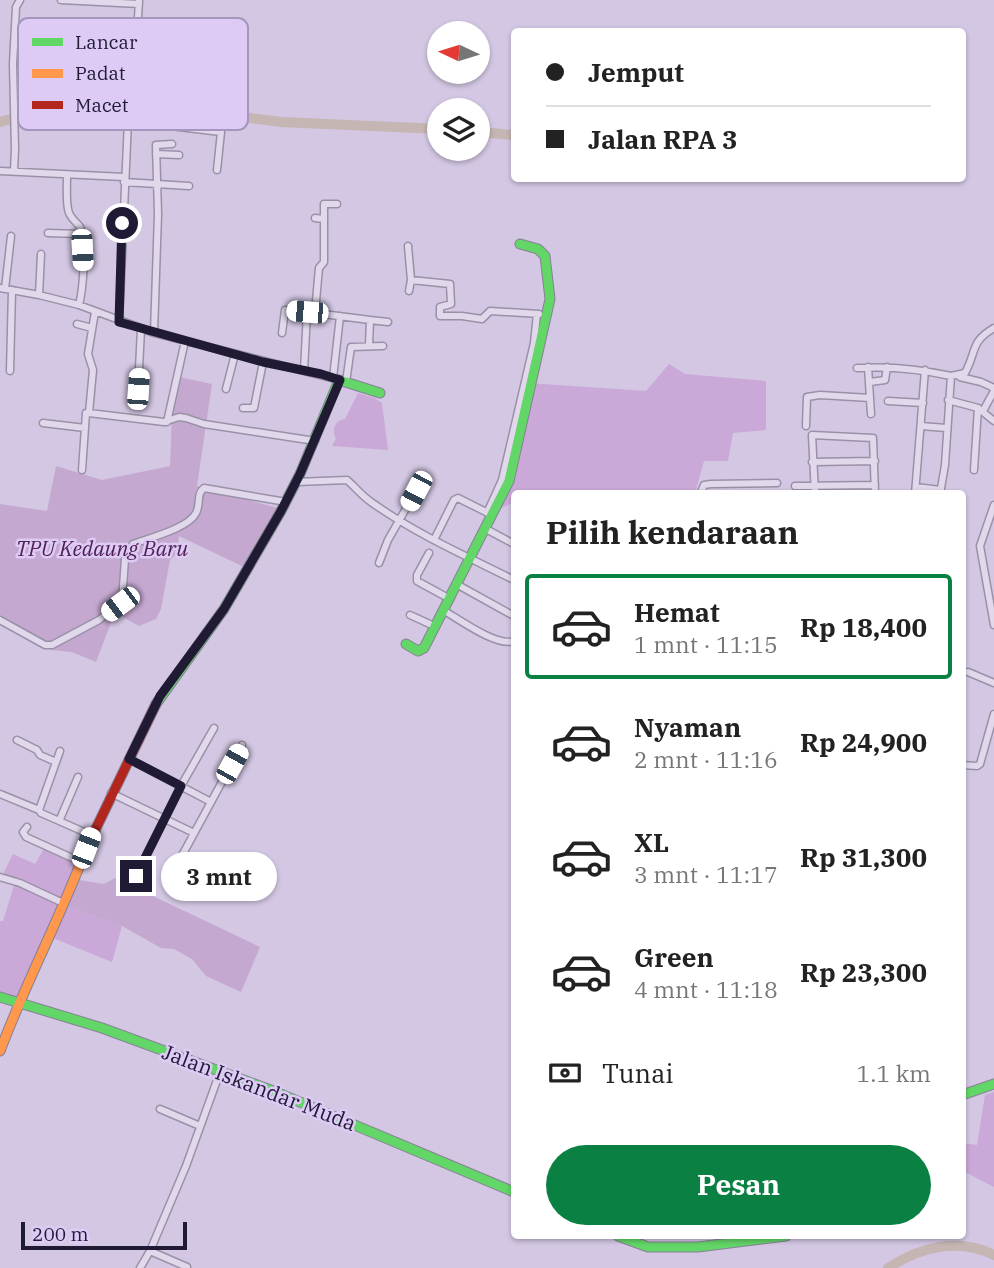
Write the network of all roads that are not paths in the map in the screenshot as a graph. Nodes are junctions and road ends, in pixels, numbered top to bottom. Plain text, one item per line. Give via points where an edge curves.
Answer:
1 (20, 0) edge
2 (61, 0) edge
3 (139, 2) edge
4 (127, 130) edge
5 (203, 130) edge
6 (172, 145) dead end
7 (156, 154) junction
8 (179, 155) dead end
9 (217, 170) dead end
10 (0, 171) edge
11 (14, 171) junction
12 (68, 176) junction
13 (124, 179) junction
14 (159, 183) junction
15 (189, 186) dead end
16 (337, 204) dead end
17 (315, 218) dead end
18 (324, 219) junction
19 (48, 233) dead end
20 (81, 233) junction
21 (11, 236) dead end
22 (520, 244) dead end
23 (408, 246) dead end
24 (41, 254) dead end
25 (411, 280) junction
26 (6, 289) edge
27 (409, 291) dead end
28 (39, 295) junction
29 (79, 305) junction
30 (95, 312) junction
31 (311, 312) junction
32 (543, 314) junction
33 (340, 316) junction
34 (370, 320) junction
35 (119, 322) junction
36 (388, 322) dead end
37 (77, 324) dead end
38 (994, 326) edge
39 (92, 328) junction
40 (141, 329) junction
41 (154, 333) junction
42 (282, 333) dead end
43 (185, 341) junction
44 (369, 345) junction
45 (383, 346) dead end
46 (235, 354) junction
47 (263, 362) junction
48 (868, 367) junction
49 (887, 367) junction
50 (857, 368) dead end
51 (925, 370) junction
52 (10, 371) dead end
53 (303, 371) junction
54 (951, 376) junction
55 (340, 380) junction
56 (870, 382) junction
57 (138, 389) dead end
58 (226, 389) dead end
59 (994, 390) edge
60 (380, 393) dead end
61 (870, 398) junction
62 (948, 400) junction
63 (888, 401) dead end
64 (923, 403) junction
65 (243, 408) dead end
66 (980, 410) junction
67 (89, 413) junction
68 (871, 414) dead end
69 (167, 422) junction
70 (994, 422) edge
71 (43, 423) dead end
72 (806, 426) dead end
73 (921, 426) junction
74 (85, 428) junction
75 (946, 428) junction
76 (315, 441) junction
77 (875, 461) junction
78 (812, 462) junction
79 (82, 470) dead end
80 (974, 470) dead end
81 (296, 482) junction
82 (754, 483) junction
83 (778, 483) dead end
84 (875, 485) junction
85 (795, 486) dead end
86 (701, 490) edge
87 (754, 490) edge
88 (815, 490) edge
89 (875, 490) edge
90 (915, 490) edge
91 (940, 490) edge
92 (416, 491) dead end
93 (286, 502) junction
94 (994, 505) edge
95 (490, 515) junction
96 (400, 521) junction
97 (486, 529) junction
98 (434, 540) junction
99 (511, 542) edge
100 (429, 553) dead end
101 (471, 559) junction
102 (379, 563) dead end
103 (511, 579) edge
104 (458, 585) junction
105 (450, 599) junction
106 (443, 610) junction
107 (410, 615) dead end
108 (511, 615) edge
109 (0, 620) edge
110 (994, 625) edge
111 (434, 626) junction
112 (511, 642) edge
113 (406, 644) dead end
114 (968, 672) dead end
115 (994, 683) edge
116 (994, 714) edge
117 (214, 728) dead end
118 (17, 740) dead end
119 (242, 745) dead end
120 (60, 751) dead end
121 (129, 759) junction
122 (56, 762) junction
123 (966, 765) edge
124 (78, 777) dead end
125 (181, 786) junction
126 (111, 793) junction
127 (0, 794) edge
128 (211, 802) junction
129 (39, 810) junction
130 (164, 819) junction
131 (60, 820) junction
132 (27, 827) dead end
133 (194, 833) junction
134 (91, 835) junction
135 (81, 862) junction
136 (172, 874) dead end
137 (136, 876) dead end
138 (0, 877) edge
139 (63, 903) junction
140 (0, 997) edge
141 (19, 1001) junction
142 (0, 1051) edge
143 (220, 1072) junction
144 (994, 1084) edge
145 (966, 1094) edge
146 (160, 1109) dead end
147 (200, 1126) junction
148 (511, 1191) edge
149 (626, 1239) edge
150 (762, 1239) edge
151 (150, 1251) junction
152 (187, 1267) edge
153 (140, 1268) edge

1 - 11 street via 15,22
2 - 3 street
4 - 13 street
5 - 9 street via 220,132
6 - 7 street via 156,145
7 - 8 street
7 - 14 street
10 - 11 street
11 - 12 street
12 - 13 street
12 - 20 street via 68,209
13 - 14 street
13 - 35 street
14 - 15 street
14 - 41 street
16 - 18 street via 324,204
17 - 18 street
18 - 31 street via 324,262
19 - 20 street
20 - 29 street
21 - 26 street
22 - 32 street via 538,249 544,256 550,292
23 - 25 street
24 - 28 street
25 - 27 street
25 - 32 street via 450,284 452,304 440,307 440,316 480,320 490,311
26 - 28 street
26 - 52 street
28 - 29 street
29 - 30 street
30 - 35 street
30 - 39 street
31 - 33 street
31 - 42 street via 285,310
31 - 53 street
32 - 95 street via 509,481
33 - 34 street
33 - 55 street
34 - 36 street
34 - 44 street
35 - 40 street
37 - 39 street
38 - 54 street via 974,346 965,373
39 - 67 street
40 - 41 street
40 - 57 street
41 - 43 street
43 - 46 street
43 - 69 street
44 - 45 street
44 - 55 street via 351,347
46 - 47 street
46 - 58 street
47 - 53 street
47 - 65 street via 254,408
48 - 49 street
48 - 50 street
48 - 56 street
49 - 51 street
49 - 56 street via 885,380
51 - 54 street
51 - 64 street
53 - 55 street
54 - 59 street via 981,382
54 - 62 street
55 - 60 street
55 - 76 street
56 - 61 street
59 - 66 street
61 - 68 street
61 - 72 street via 807,397
62 - 66 street
62 - 75 street
63 - 64 street
64 - 73 street
66 - 70 street
66 - 80 street
67 - 69 street
67 - 74 street
69 - 76 street via 179,417
71 - 74 street
73 - 75 street
73 - 90 street
74 - 79 street
75 - 91 street
76 - 81 street
77 - 78 street
77 - 78 street via 873,438 812,435
77 - 84 street
78 - 88 street
81 - 93 street
81 - 96 street via 347,480
82 - 83 street
82 - 86 street via 710,484
82 - 87 street
84 - 88 street
84 - 89 street
85 - 88 street
92 - 96 street
93 - 109 street via 204,488 195,515 187,523 133,544 128,551 122,601 99,620 52,645
93 - 121 street via 224,609 161,694
94 - 110 street via 980,555
95 - 97 street
95 - 98 street via 458,498
96 - 98 street
96 - 102 street
97 - 99 street
97 - 101 street
98 - 101 street
100 - 105 street via 417,581
101 - 103 street
101 - 104 street
104 - 105 street
104 - 108 street
105 - 106 street
106 - 111 street
106 - 112 street via 497,641
107 - 111 street
111 - 113 street via 422,651
114 - 115 street
116 - 123 street via 980,764
117 - 125 street
118 - 122 street
119 - 128 street
120 - 122 street
121 - 125 street
121 - 126 street
122 - 129 street
124 - 131 street
125 - 128 street
125 - 130 street
126 - 130 street
126 - 134 street
127 - 129 street
128 - 133 street
129 - 131 street
130 - 133 street
130 - 137 street
131 - 134 street
132 - 135 street via 26,837
133 - 136 street
134 - 135 street
135 - 139 street
138 - 139 street
139 - 141 street
140 - 141 street, Jalan Iskandar Muda
141 - 142 street
141 - 143 street, Jalan Iskandar Muda
143 - 147 street
143 - 148 street, Jalan Iskandar Muda via 276,1091
144 - 145 street
146 - 147 street
147 - 151 street
149 - 150 street via 648,1247 698,1247
151 - 152 street
151 - 153 street

